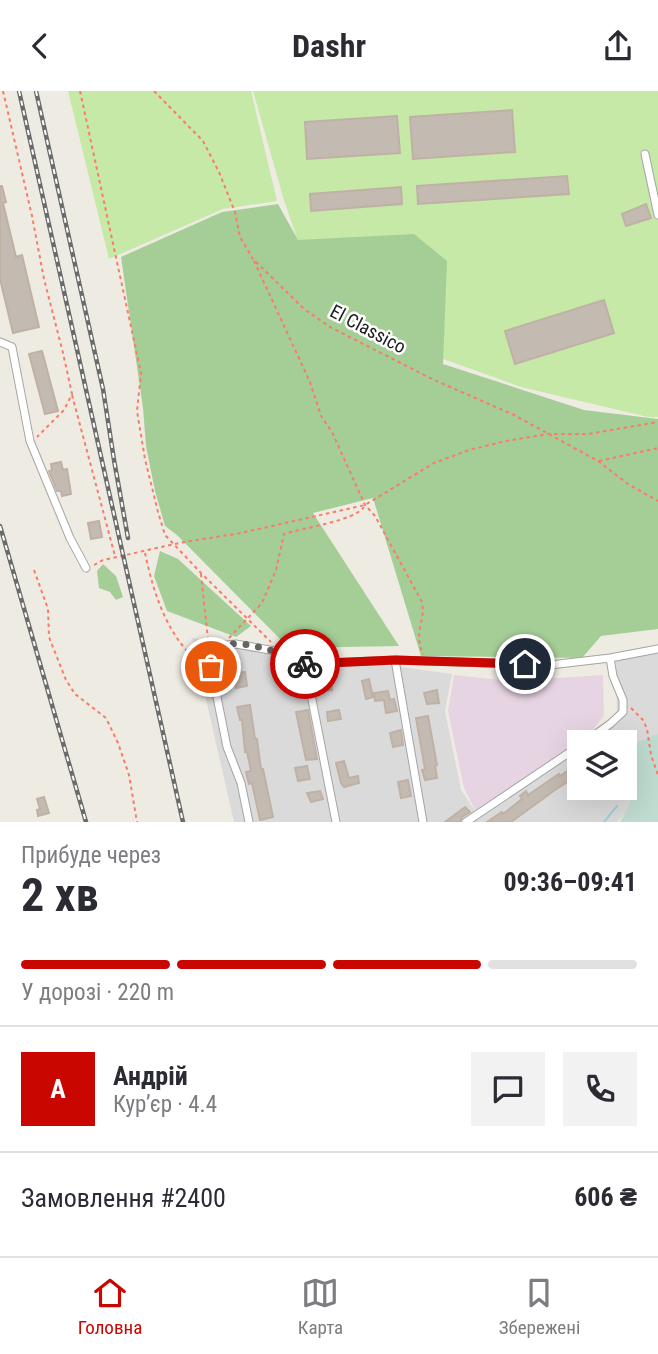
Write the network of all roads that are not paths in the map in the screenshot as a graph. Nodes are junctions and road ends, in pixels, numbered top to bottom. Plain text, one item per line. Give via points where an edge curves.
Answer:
1 (645, 154) dead end
2 (658, 215) edge
3 (0, 342) edge
4 (86, 568) road end
5 (658, 649) edge
6 (610, 658) junction
7 (395, 660) junction
8 (305, 664) junction
9 (602, 730) edge
10 (567, 754) edge
11 (250, 822) edge
12 (336, 822) edge
13 (423, 822) edge
14 (466, 822) edge

1 - 2 street
3 - 4 street via 12,347 30,441
5 - 6 street
6 - 7 street via 550,665
6 - 9 street via 623,712
7 - 8 street
7 - 13 street
8 - 11 street via 281,652 236,643 218,646 211,667 227,747 242,783
8 - 12 street
10 - 14 street

